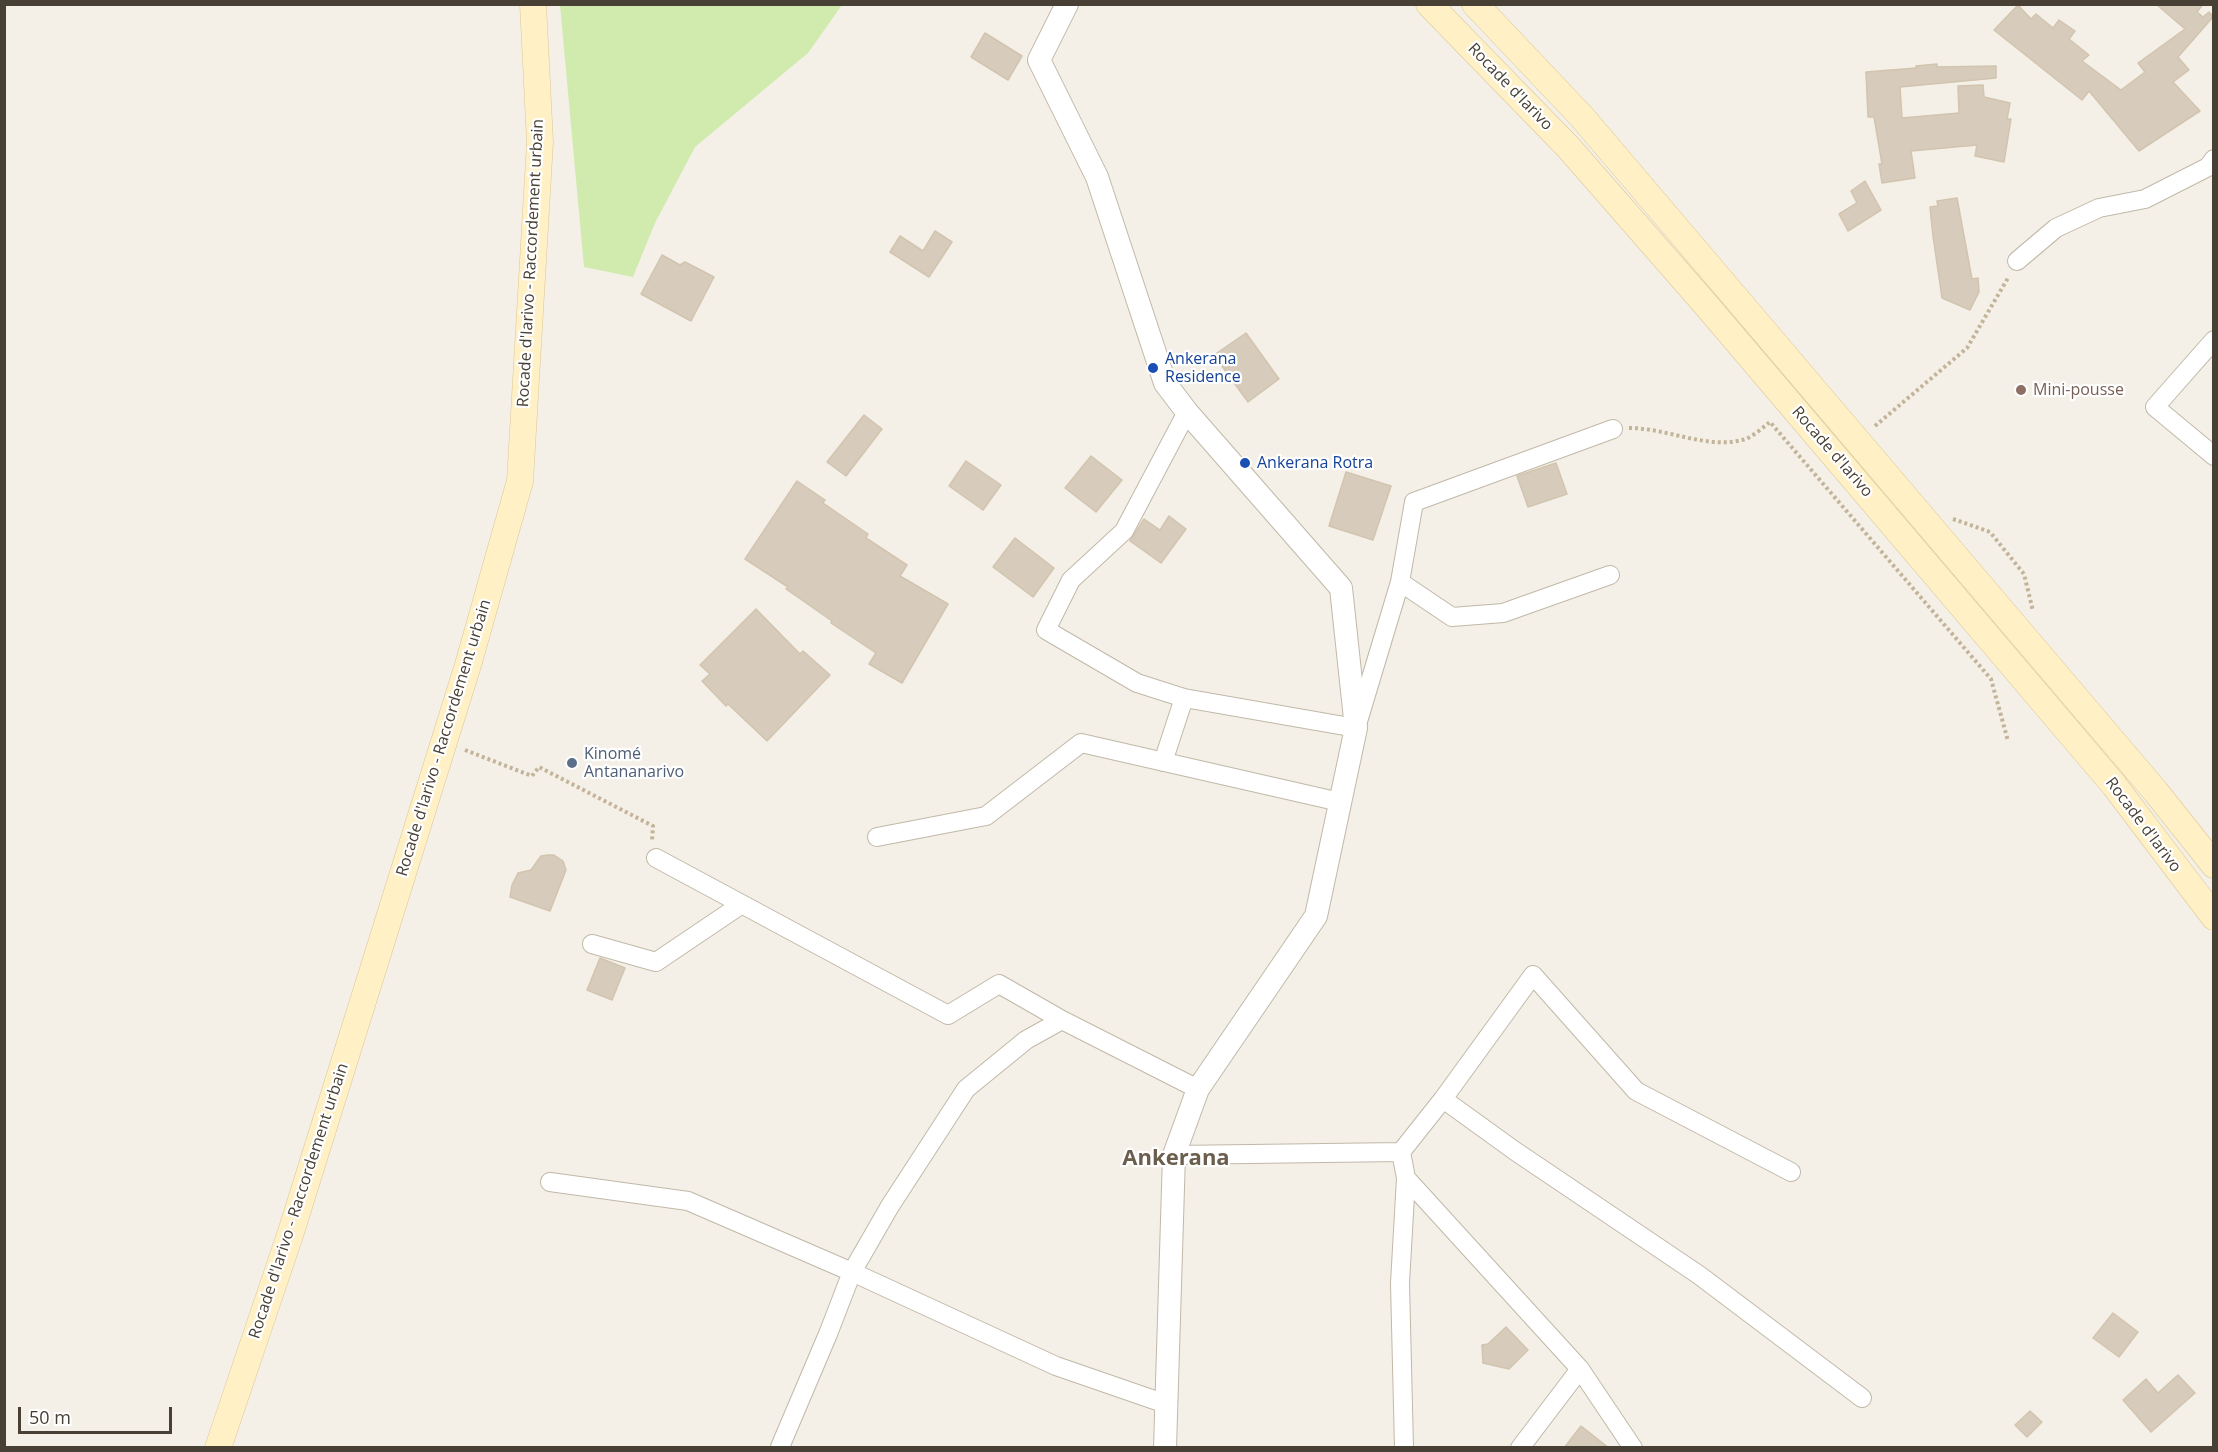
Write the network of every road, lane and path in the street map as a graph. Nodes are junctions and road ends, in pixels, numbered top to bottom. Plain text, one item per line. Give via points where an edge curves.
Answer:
1 (533, 4) edge
2 (1067, 4) edge
3 (1429, 4) edge
4 (1475, 4) edge
5 (2214, 159) edge
6 (2017, 261) joint
7 (2214, 340) edge
8 (1187, 412) junction
9 (1872, 428) dead end
10 (1613, 429) joint
11 (2214, 456) edge
12 (1947, 518) dead end
13 (1610, 575) dead end
14 (1400, 582) junction
15 (2034, 615) dead end
16 (1184, 698) junction
17 (1356, 728) junction
18 (2008, 741) dead end
19 (445, 742) junction
20 (1163, 762) junction
21 (1340, 802) junction
22 (877, 837) dead end
23 (656, 858) joint
24 (2214, 865) edge
25 (742, 904) junction
26 (2214, 917) edge
27 (592, 944) dead end
28 (1062, 1020) junction
29 (1198, 1089) junction
30 (1443, 1099) junction
31 (1401, 1152) junction
32 (1174, 1155) junction
33 (1791, 1172) dead end
34 (1406, 1178) junction
35 (550, 1182) dead end
36 (852, 1272) junction
37 (1580, 1369) junction
38 (1862, 1398) dead end
39 (1166, 1404) junction
40 (780, 1447) edge
41 (218, 1448) edge
42 (1165, 1448) edge
43 (1404, 1448) edge
44 (1520, 1448) edge
45 (1633, 1448) edge

1 - 19 main road, Rocade d'Iarivo - Raccordement urbain via 540,142 520,480
2 - 8 street via 1039,60 1097,177 1165,383
3 - 26 main road, Rocade d'Iarivo via 1569,148 1714,314 2114,785
4 - 24 main road, Rocade d'Iarivo via 1582,117 1727,285
5 - 6 street via 2208,167 2145,199 2099,208 2056,228
6 - 9 path via 1967,348
7 - 11 street via 2155,407
8 - 16 street via 1124,531 1071,580 1046,630 1137,683
8 - 17 street via 1341,588
10 - 14 street via 1414,502
10 - 18 path via 1669,432 1715,442 1745,440 1770,422 1991,679
12 - 15 path via 1990,532 2024,574
13 - 14 street via 1503,613 1452,617
14 - 17 street
16 - 17 street
16 - 20 street
17 - 21 street
19 - 23 path via 532,776 539,767 633,815 653,826 651,848
19 - 41 main road, Rocade d'Iarivo - Raccordement urbain via 291,1232
20 - 21 street
20 - 22 street via 1081,743 986,816
21 - 29 street via 1316,916
23 - 25 street
25 - 27 street via 656,962
25 - 28 street via 948,1015 999,984
28 - 29 street
28 - 36 street via 1026,1040 966,1089
29 - 32 street
30 - 31 street
30 - 33 street via 1533,975 1636,1091
30 - 38 street via 1699,1275
31 - 32 street
31 - 34 street
32 - 39 street
34 - 37 street
34 - 43 street via 1400,1283
35 - 36 street via 688,1201
36 - 39 street via 1056,1366
36 - 40 street
37 - 44 street
37 - 45 street
39 - 42 street

